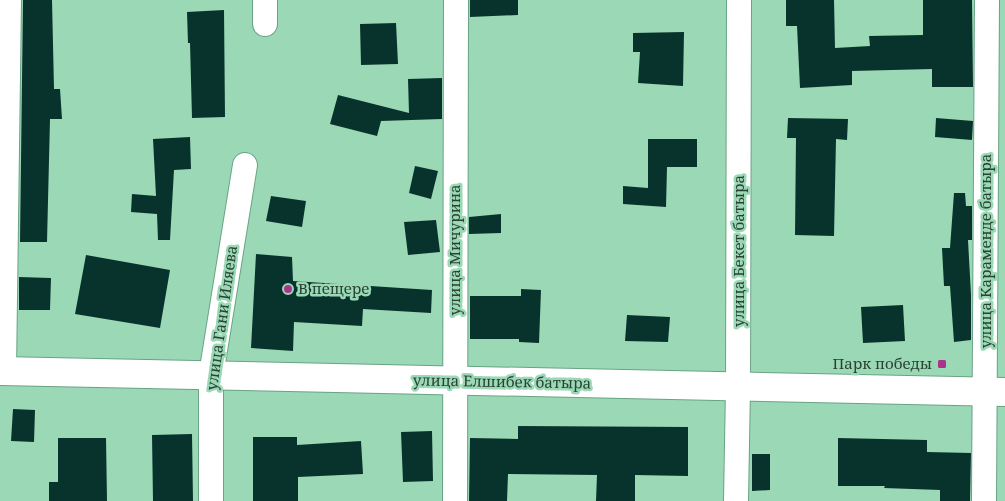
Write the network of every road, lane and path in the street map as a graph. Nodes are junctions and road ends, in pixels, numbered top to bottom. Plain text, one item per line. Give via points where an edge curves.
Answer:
1 (9, 0) edge
2 (265, 0) edge
3 (456, 0) edge
4 (739, 0) edge
5 (987, 0) edge
6 (265, 24) dead end
7 (245, 165) dead end
8 (2, 371) edge
9 (211, 375) junction
10 (456, 381) junction
11 (738, 387) junction
12 (995, 392) edge
13 (211, 501) edge
14 (456, 501) edge
15 (736, 501) edge
16 (984, 501) edge

1 - 8 street
2 - 6 street
3 - 10 street, улица Мичурина
4 - 11 street, улица Бекет батыра
5 - 12 street, улица Караменде батыра
7 - 9 street, улица Гани Иляева
8 - 9 main road, улица Елшибек батыра
9 - 10 main road, улица Елшибек батыра
9 - 13 street, улица Гани Иляева
10 - 11 main road, улица Елшибек батыра
10 - 14 street, улица Мичурина
11 - 12 main road, улица Елшибек батыра
11 - 15 street, улица Бекет батыра
12 - 16 street, улица Караменде батыра

